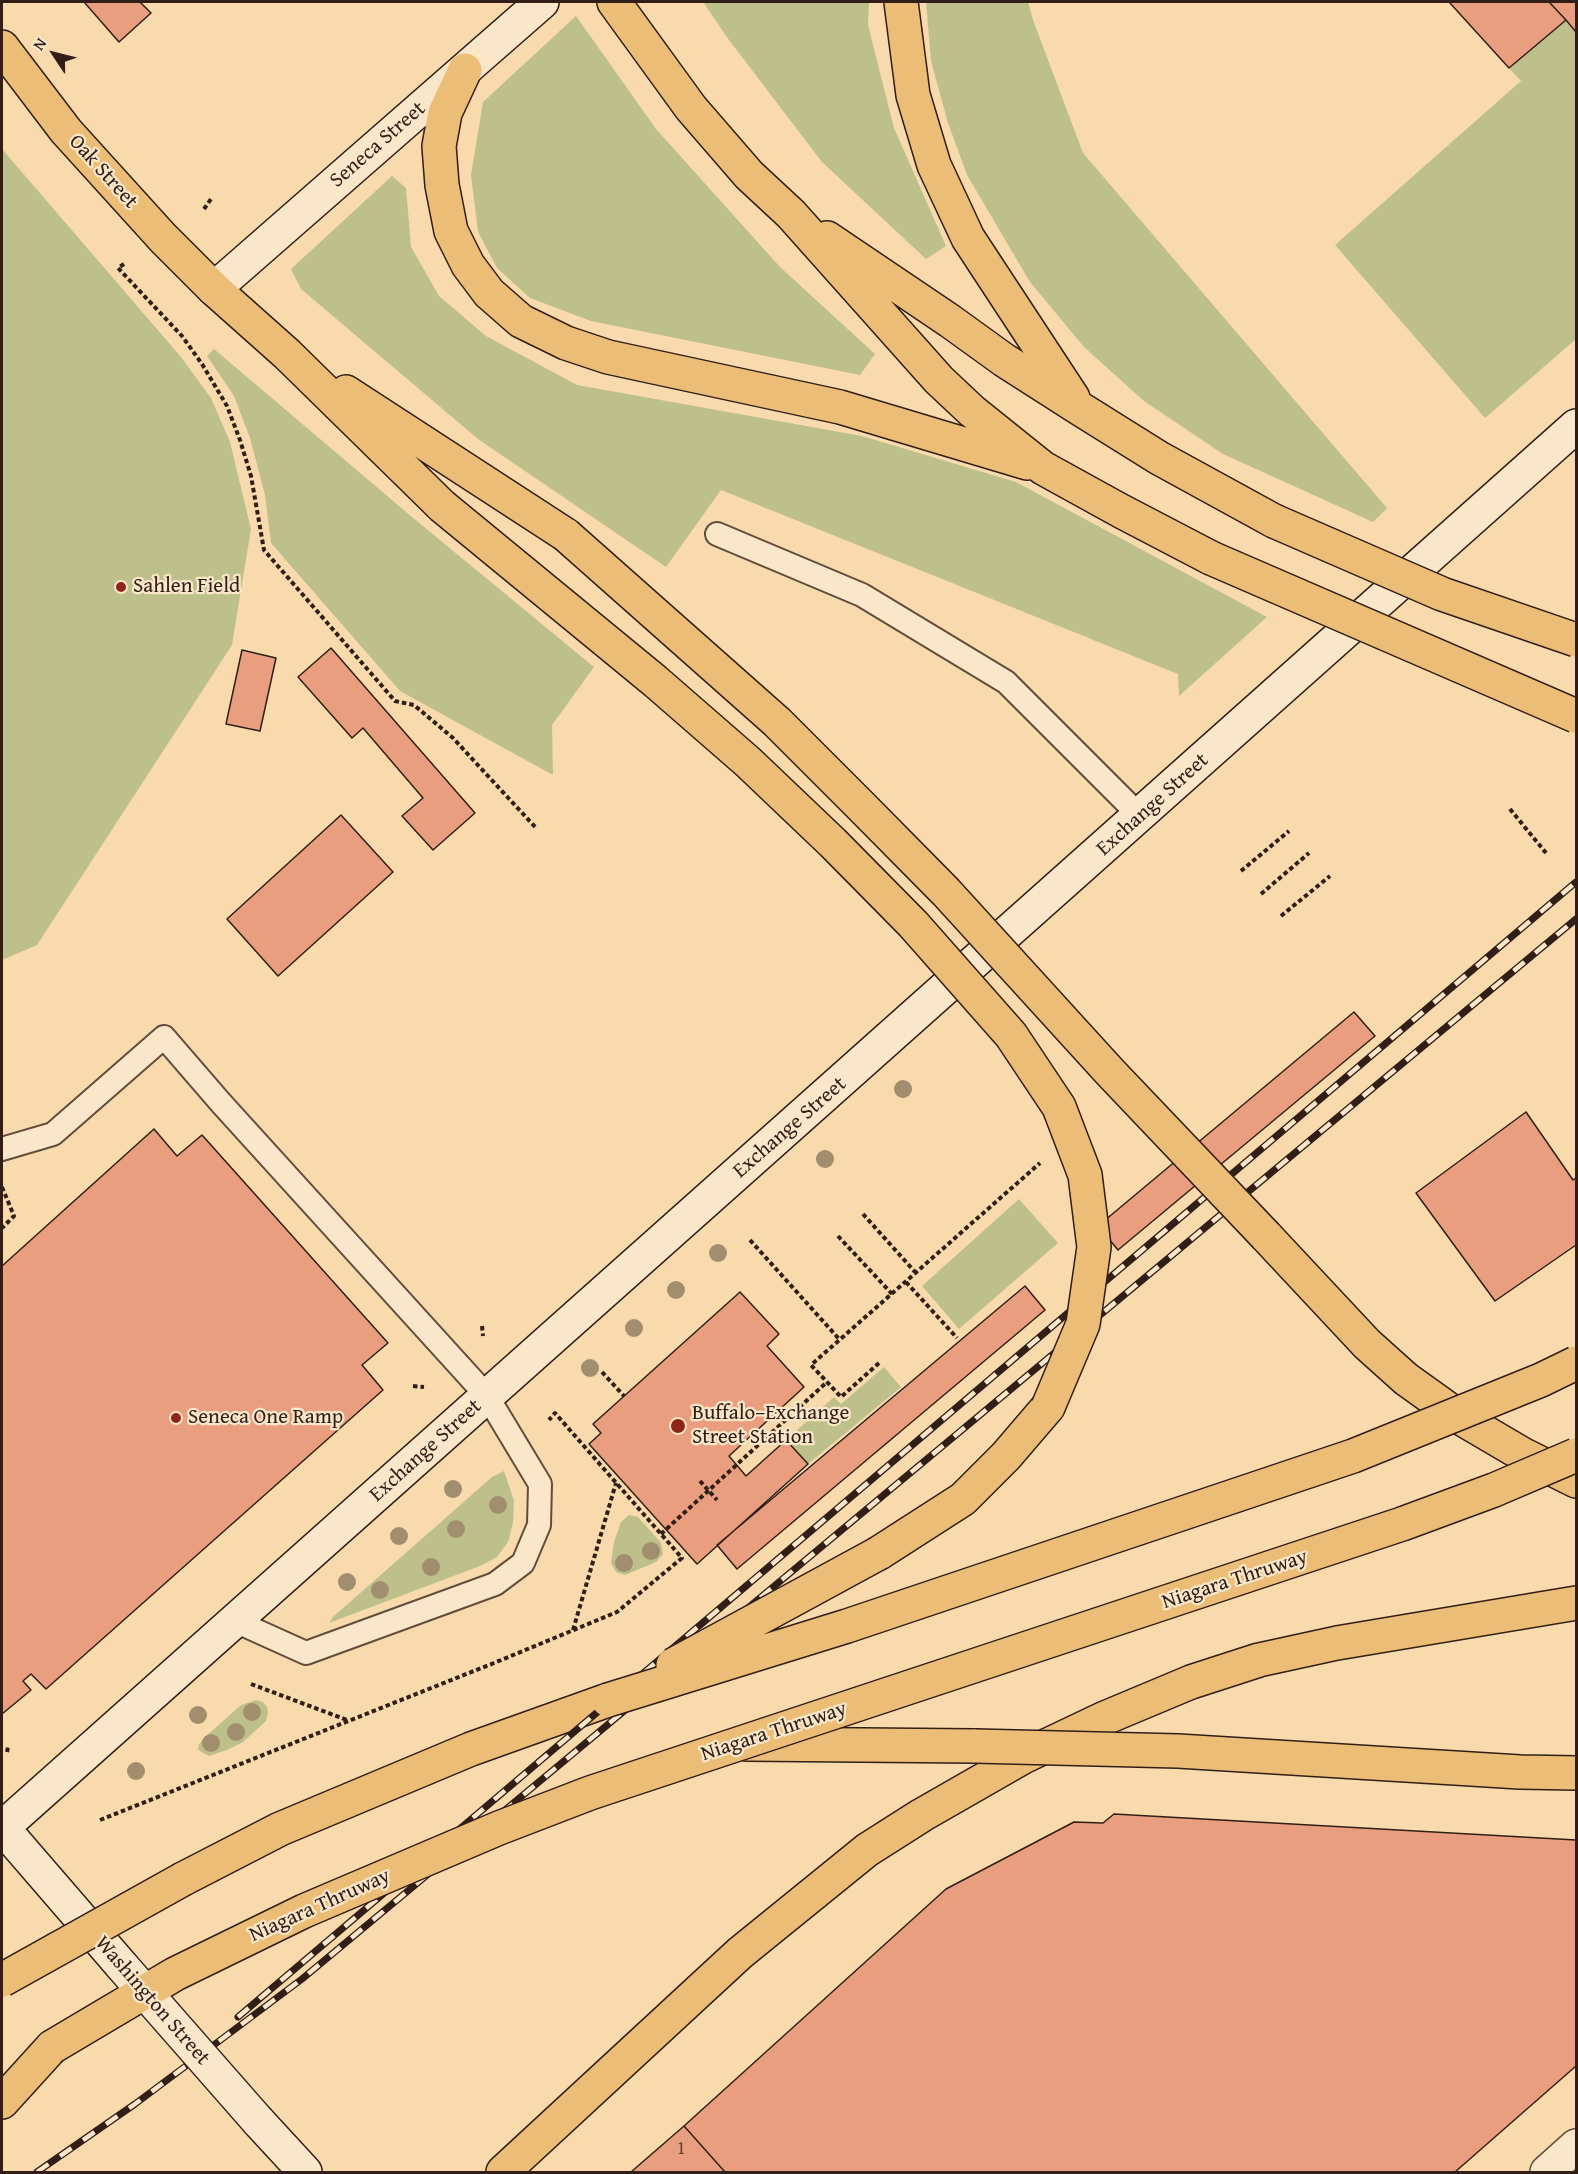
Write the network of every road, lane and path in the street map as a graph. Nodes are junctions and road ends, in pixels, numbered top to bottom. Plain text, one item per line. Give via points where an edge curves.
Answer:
1 (542, 2) edge
2 (614, 2) edge
3 (901, 2) edge
4 (2, 47) edge
5 (465, 70) junction
6 (211, 199) dead end
7 (204, 209) dead end
8 (791, 214) junction
9 (124, 264) dead end
10 (214, 289) junction
11 (287, 354) junction
12 (1079, 408) junction
13 (1576, 426) edge
14 (1043, 468) junction
15 (717, 534) dead end
16 (1576, 640) edge
17 (1576, 716) edge
18 (1510, 809) dead end
19 (1140, 816) junction
20 (536, 828) dead end
21 (1289, 831) dead end
22 (1309, 853) dead end
23 (1546, 853) dead end
24 (1241, 871) dead end
25 (1330, 876) dead end
26 (1261, 894) dead end
27 (1281, 916) dead end
28 (2, 1149) edge
29 (1043, 1160) dead end
30 (2, 1187) edge
31 (863, 1214) dead end
32 (2, 1228) edge
33 (838, 1236) dead end
34 (750, 1240) dead end
35 (916, 1273) junction
36 (906, 1282) junction
37 (892, 1294) junction
38 (482, 1326) dead end
39 (483, 1336) dead end
40 (957, 1338) dead end
41 (840, 1340) junction
42 (1576, 1363) edge
43 (879, 1364) dead end
44 (602, 1372) dead end
45 (827, 1382) junction
46 (413, 1386) dead end
47 (424, 1387) dead end
48 (487, 1396) junction
49 (624, 1396) dead end
50 (549, 1420) dead end
51 (1576, 1455) edge
52 (700, 1481) dead end
53 (1576, 1481) edge
54 (616, 1483) junction
55 (709, 1490) junction
56 (717, 1500) dead end
57 (661, 1534) junction
58 (1576, 1603) edge
59 (235, 1621) junction
60 (573, 1630) junction
61 (251, 1684) dead end
62 (608, 1700) junction
63 (348, 1720) junction
64 (738, 1744) junction
65 (1576, 1773) edge
66 (100, 1820) dead end
67 (2, 1827) edge
68 (2, 1980) edge
69 (52, 2047) junction
70 (2, 2079) edge
71 (2, 2102) edge
72 (1576, 2146) edge
73 (305, 2172) edge
74 (503, 2172) edge
75 (1547, 2172) edge

1 - 5 street, Seneca Street
2 - 8 highway via 691,108 749,175
3 - 12 highway via 913,94 934,165 968,238
4 - 10 highway, Oak Street via 66,131 162,238
5 - 10 street, Seneca Street
5 - 14 highway via 445,113 439,146 451,231 468,265 489,293 522,321 566,344 608,357 840,406
6 - 7 path
8 - 12 highway
8 - 14 highway via 932,374
9 - 20 path via 118,268 182,336 227,406 251,476 264,550 395,701 414,705 453,738
10 - 11 highway, Oak Street
11 - 53 highway, bridge via 566,535 777,722 862,807 1367,1344 1406,1379 1459,1417
11 - 62 highway, bridge via 442,506 748,762 913,924 1011,1035 1059,1107 1085,1174 1094,1247 1083,1324 1048,1407 1006,1456 963,1499 879,1553
12 - 16 highway, bridge via 1159,458 1274,521 1442,594
13 - 19 street, Exchange Street
14 - 17 highway, bridge via 1211,558
15 - 19 lane via 862,595 1006,682
18 - 23 path
19 - 48 street, Exchange Street
21 - 24 path
22 - 26 path
25 - 27 path
28 - 48 lane via 53,1134 164,1037
29 - 35 path
30 - 32 path via 14,1216
31 - 35 path
33 - 37 path
34 - 41 path
35 - 36 path
36 - 37 path
36 - 40 path
37 - 41 path
38 - 39 path
41 - 45 path via 811,1365
42 - 62 highway, bridge via 1353,1456 847,1626
43 - 45 path via 841,1397
44 - 49 path
45 - 55 path
46 - 47 path
48 - 59 street, Exchange Street
48 - 59 lane via 540,1485 539,1525 523,1563 495,1584 306,1653
50 - 54 path via 555,1413
51 - 64 highway, Niagara Thruway, bridge via 1402,1524
52 - 55 path
54 - 57 path
54 - 60 path
55 - 56 path
55 - 57 path
57 - 60 path via 682,1558 617,1612
58 - 74 highway, bridge via 1259,1660 1191,1682 1025,1756 867,1850 740,1953
59 - 67 street, Exchange Street
60 - 63 path
61 - 63 path
62 - 68 highway, bridge via 471,1749 280,1829
63 - 66 path
64 - 65 highway, bridge via 1178,1750
64 - 69 highway, Niagara Thruway, bridge via 499,1828 304,1911 175,1974
67 - 73 street, Washington Street, bridge
69 - 70 highway, Niagara Thruway
69 - 71 highway
72 - 75 street

